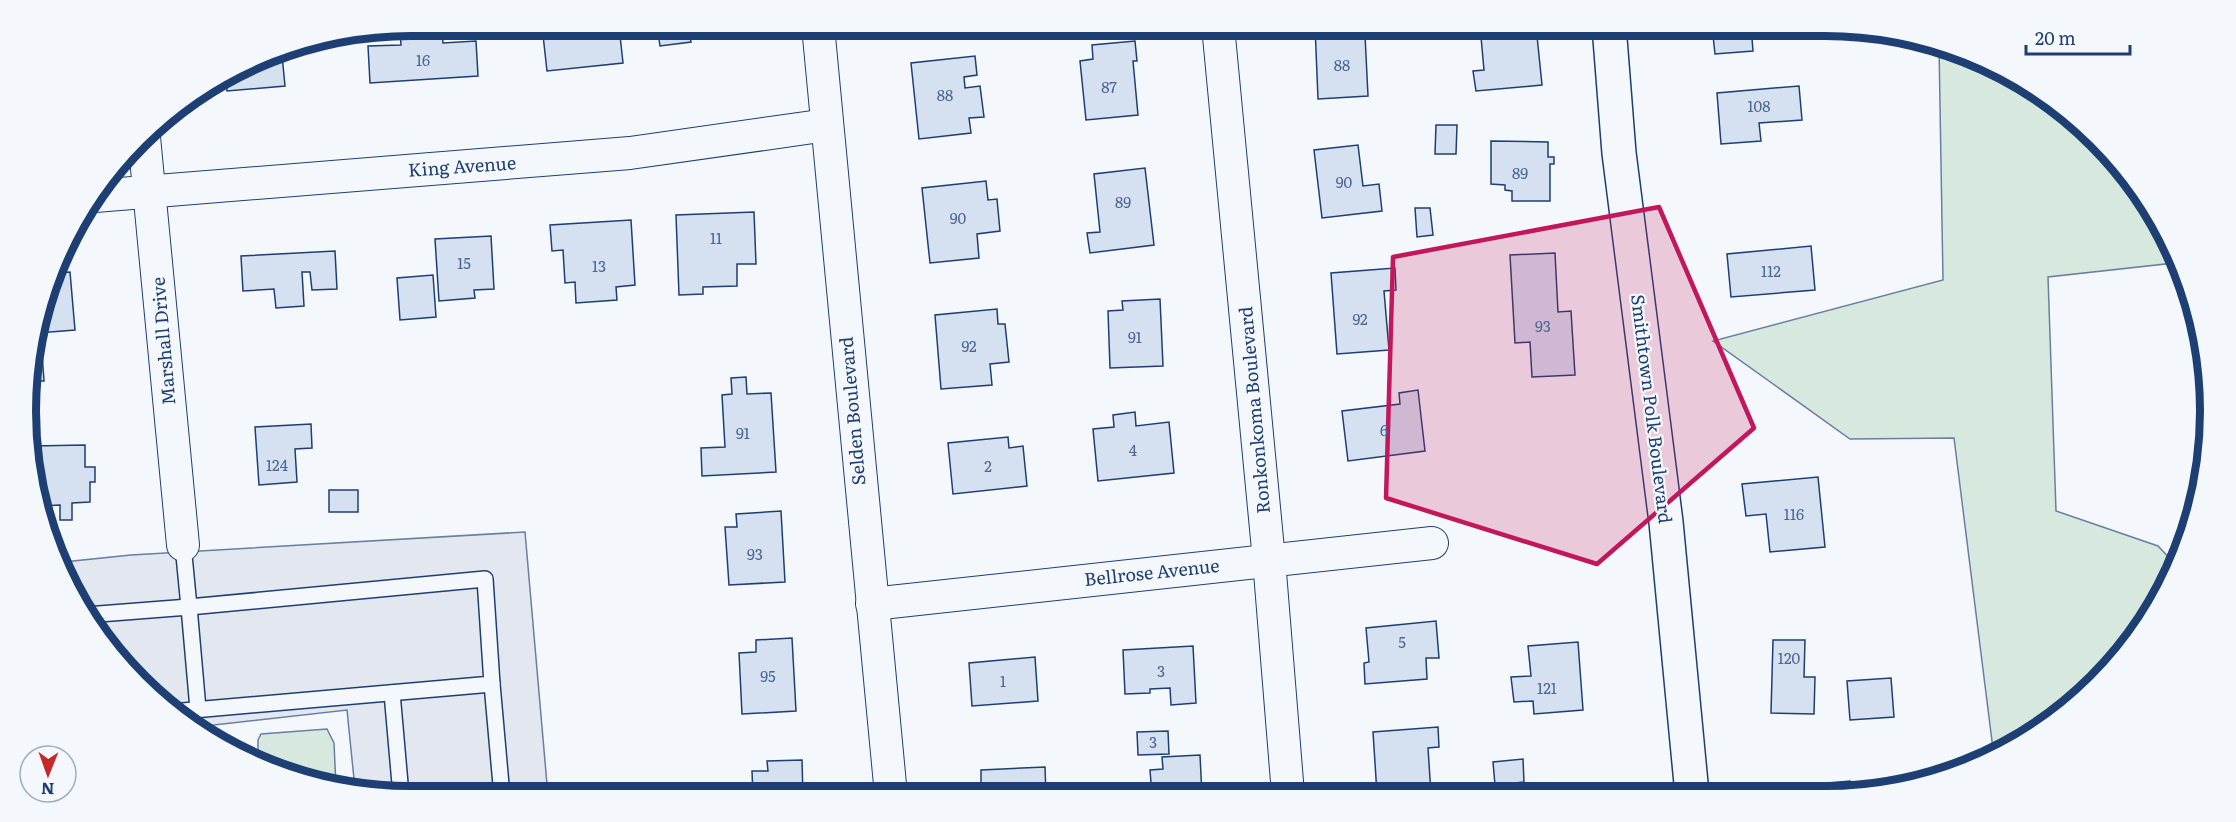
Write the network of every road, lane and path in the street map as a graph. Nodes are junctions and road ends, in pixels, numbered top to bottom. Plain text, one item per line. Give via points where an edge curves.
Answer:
1 (819, 36) edge
2 (1219, 36) edge
3 (1610, 36) edge
4 (827, 125) junction
5 (145, 147) edge
6 (149, 191) junction
7 (105, 195) edge
8 (1432, 543) dead end
9 (183, 545) joint
10 (1269, 560) junction
11 (872, 604) junction
12 (189, 607) junction
13 (96, 614) edge
14 (492, 684) junction
15 (392, 693) junction
16 (198, 709) junction
17 (185, 710) edge
18 (400, 786) edge
19 (501, 786) edge
20 (890, 786) edge
21 (1287, 786) edge
22 (1691, 786) edge

1 - 4 street, Selden Boulevard
2 - 10 street, Ronkonkoma Boulevard
3 - 22 street, Smithtown Polk Boulevard via 1619,153 1666,522
4 - 6 street, King Avenue via 630,153
4 - 11 street, Selden Boulevard
5 - 6 street, Marshall Drive
6 - 7 street, King Avenue
6 - 9 street, Marshall Drive
8 - 10 street, Bellrose Avenue
9 - 12 lane
10 - 11 street, Bellrose Avenue
10 - 21 street, Ronkonkoma Boulevard
11 - 20 street, Selden Boulevard
12 - 13 lane
12 - 14 lane via 485,579
12 - 16 lane
14 - 15 lane
14 - 19 lane
15 - 16 lane
15 - 18 lane
16 - 17 lane

